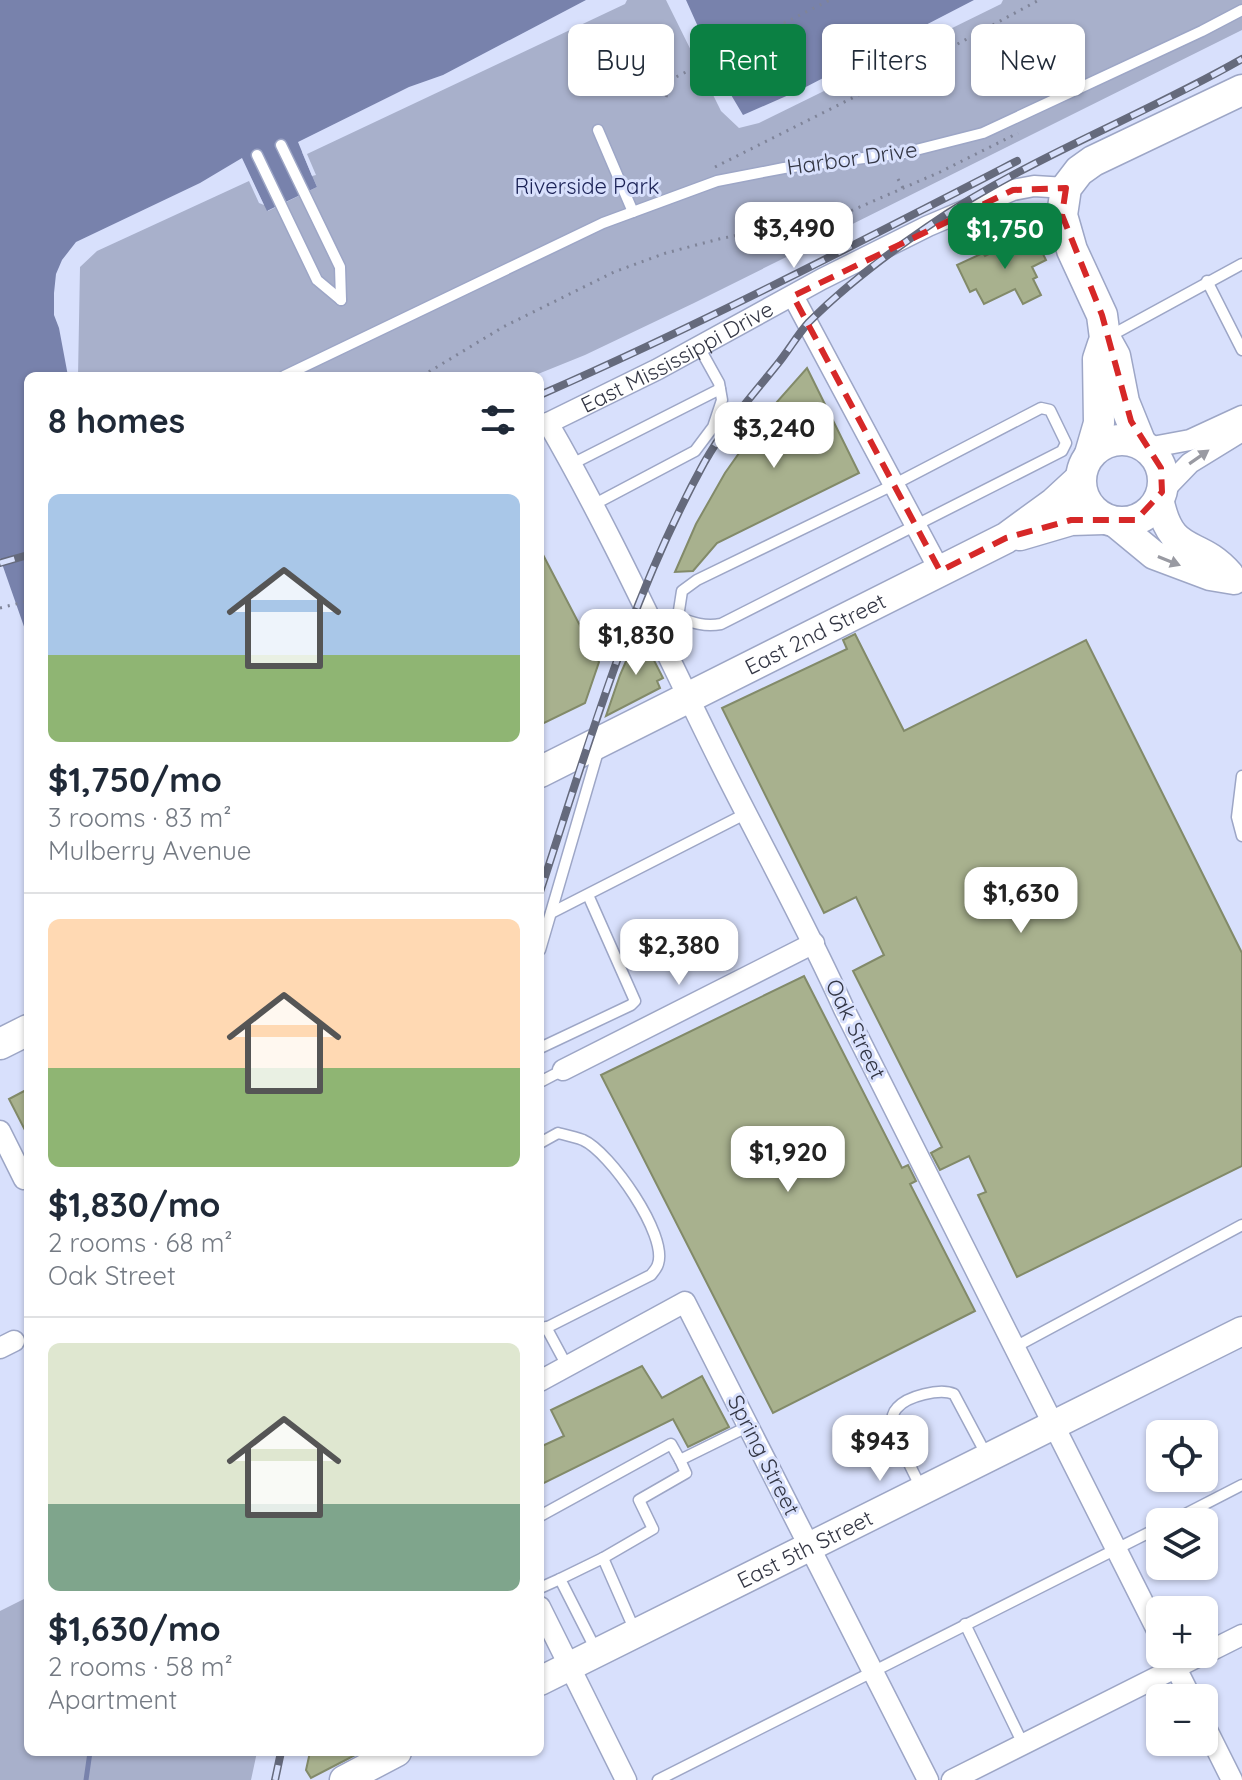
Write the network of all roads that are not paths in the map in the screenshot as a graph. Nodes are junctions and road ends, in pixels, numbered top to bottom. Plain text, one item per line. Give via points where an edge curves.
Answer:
1 (1242, 10) edge
2 (1242, 90) edge
3 (598, 130) dead end
4 (281, 145) dead end
5 (257, 155) dead end
6 (1066, 188) junction
7 (633, 212) junction
8 (1242, 264) edge
9 (1207, 281) junction
10 (793, 296) junction
11 (1105, 338) junction
12 (699, 347) junction
13 (1242, 350) edge
14 (292, 372) edge
15 (720, 389) junction
16 (1242, 416) edge
17 (544, 425) edge
18 (1242, 431) edge
19 (1144, 446) junction
20 (572, 464) junction
21 (1085, 466) junction
22 (893, 485) junction
23 (1161, 495) junction
24 (593, 505) junction
25 (1109, 520) junction
26 (916, 526) junction
27 (1006, 538) junction
28 (940, 571) junction
29 (1239, 582) edge
30 (678, 617) junction
31 (653, 626) junction
32 (688, 698) junction
33 (601, 741) junction
34 (544, 770) edge
35 (1242, 776) edge
36 (747, 813) junction
37 (1242, 836) edge
38 (588, 895) junction
39 (551, 913) junction
40 (544, 937) edge
41 (814, 943) junction
42 (24, 1032) edge
43 (0, 1044) edge
44 (544, 1046) edge
45 (563, 1070) joint
46 (544, 1080) edge
47 (0, 1131) edge
48 (544, 1141) edge
49 (24, 1178) edge
50 (1242, 1225) edge
51 (544, 1328) edge
52 (544, 1331) edge
53 (1242, 1331) edge
54 (1015, 1347) junction
55 (567, 1366) junction
56 (544, 1379) edge
57 (1052, 1424) junction
58 (749, 1426) junction
59 (988, 1458) junction
60 (680, 1460) junction
61 (1242, 1485) edge
62 (923, 1491) junction
63 (1197, 1508) edge
64 (544, 1514) edge
65 (1146, 1534) edge
66 (810, 1546) junction
67 (1115, 1549) junction
68 (603, 1558) junction
69 (560, 1579) junction
70 (544, 1586) edge
71 (1146, 1609) edge
72 (544, 1615) edge
73 (965, 1624) junction
74 (636, 1633) junction
75 (1242, 1635) edge
76 (1218, 1647) edge
77 (597, 1652) junction
78 (569, 1667) junction
79 (1159, 1668) edge
80 (872, 1670) junction
81 (544, 1679) edge
82 (1023, 1744) junction
83 (1218, 1752) edge
84 (389, 1756) edge
85 (344, 1780) edge
86 (626, 1780) edge
87 (658, 1780) edge
88 (928, 1780) edge
89 (952, 1780) edge
90 (1232, 1780) edge

1 - 7 lane, Harbor Drive via 983,133 904,153 711,183
2 - 6 main road via 1112,150 1079,171
3 - 7 lane
4 - 5 lane via 340,267 341,300 317,280
6 - 10 street, East Mississippi Drive via 1013,190 902,238
6 - 11 main road via 1066,233 1102,315
7 - 14 lane, Harbor Drive
8 - 9 lane
9 - 11 lane
9 - 13 lane
10 - 12 street, East Mississippi Drive
10 - 22 street
11 - 19 main road
11 - 21 main road via 1098,359 1099,423
12 - 15 lane
12 - 17 street, East Mississippi Drive
15 - 20 lane
15 - 24 lane via 713,427 695,451
16 - 19 street via 1190,440
17 - 20 street, Oak Street
23 -> 18 street via 1190,463
19 - 21 main road via 1110,441
19 - 23 main road via 1161,468
20 - 24 street, Oak Street
21 - 25 main road via 1086,502
21 - 27 main road, East 2nd Street via 1054,503
22 - 26 street
22 - 26 lane via 1041,408 1050,410 1066,443 1062,451
22 - 30 lane via 697,580 682,591
23 - 25 main road via 1136,520
23 - 29 street via 1169,532 1218,561
24 - 31 street, Oak Street
25 - 27 main road, East 2nd Street via 1071,520
25 -> 29 street via 1154,555
26 - 28 street
26 - 30 lane via 721,624 708,626
27 - 28 main road, East 2nd Street
28 - 32 main road, East 2nd Street
30 - 31 lane
31 - 32 street, Oak Street
32 - 33 main road, East 2nd Street
32 - 36 street, Oak Street
33 - 34 main road, East 2nd Street
33 - 39 lane
35 - 37 lane via 1237,817
36 - 38 lane
36 - 41 street, Oak Street
38 - 39 lane
38 - 44 lane via 635,1001
39 - 40 lane
41 - 45 street
41 - 54 street, Oak Street
42 - 43 main road
45 - 46 lane
47 - 49 street
48 - 51 lane via 558,1133 584,1140 611,1162 643,1207 659,1263 651,1275
50 - 54 lane
52 - 55 lane
53 - 57 street, East 5th Street
54 - 57 street, Oak Street
55 - 56 street
55 - 58 street, Spring Street via 685,1302
57 - 59 street, East 5th Street
57 - 67 street, Oak Street
58 - 60 lane
58 - 66 street, Spring Street
59 - 62 street, East 5th Street
59 - 62 lane via 954,1394 938,1389 899,1405 891,1427
60 - 64 lane via 671,1444
60 - 68 lane via 686,1473 639,1500 653,1529
61 - 63 lane
62 - 66 street, East 5th Street
65 - 67 lane
66 - 74 street, East 5th Street
66 - 80 street, Spring Street
67 - 71 street, Oak Street
67 - 73 lane
68 - 69 lane
68 - 74 lane
69 - 70 lane
69 - 77 lane
72 - 78 street
73 - 80 lane
73 - 82 lane
74 - 77 street, East 5th Street
75 - 76 street
77 - 78 street, East 5th Street
78 - 81 street, East 5th Street
78 - 86 street
79 - 82 street
80 - 87 lane
80 - 88 street, Spring Street
82 - 89 street
83 - 90 street
84 - 85 street

